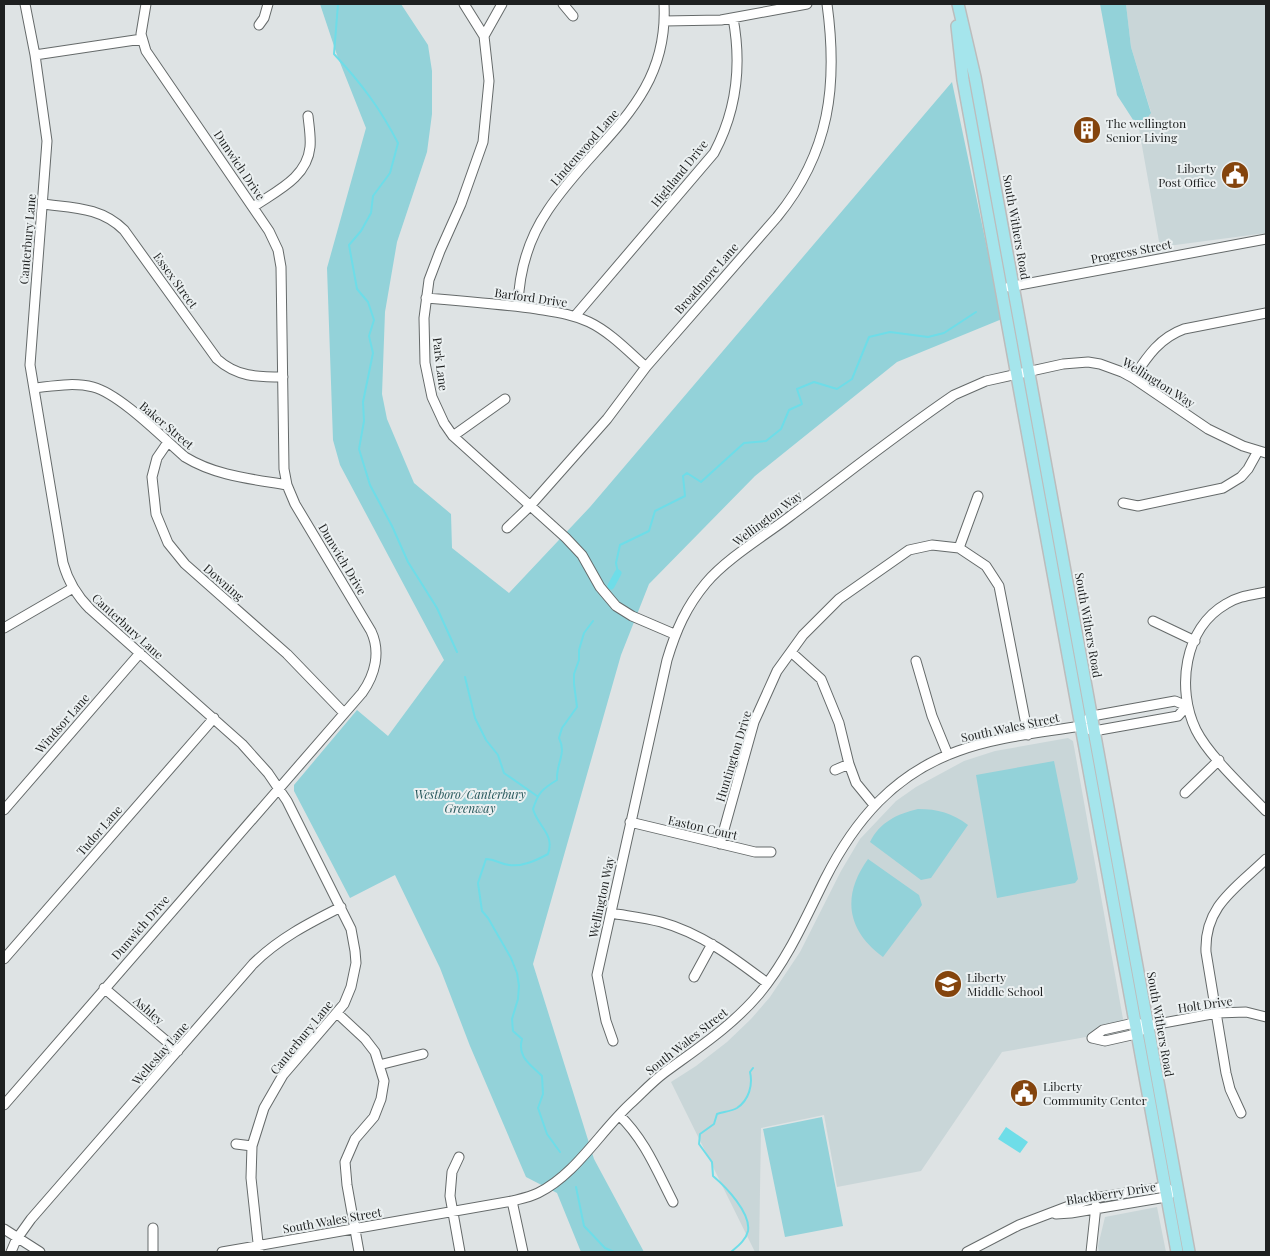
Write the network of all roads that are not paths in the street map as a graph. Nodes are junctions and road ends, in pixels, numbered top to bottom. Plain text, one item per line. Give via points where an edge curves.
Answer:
1 (25, 4) edge
2 (146, 4) edge
3 (268, 4) edge
4 (464, 4) edge
5 (502, 4) edge
6 (564, 4) edge
7 (664, 4) edge
8 (807, 4) edge
9 (827, 4) edge
10 (956, 4) edge
11 (573, 16) dead end
12 (733, 18) junction
13 (664, 21) junction
14 (259, 25) dead end
15 (484, 36) junction
16 (142, 38) junction
17 (35, 55) junction
18 (308, 116) dead end
19 (43, 204) junction
20 (253, 206) junction
21 (1266, 238) edge
22 (1014, 286) junction
23 (1001, 288) junction
24 (426, 298) junction
25 (518, 306) junction
26 (1266, 313) edge
27 (575, 316) junction
28 (646, 367) junction
29 (1029, 372) junction
30 (1017, 374) junction
31 (283, 377) junction
32 (1133, 378) junction
33 (34, 388) junction
34 (505, 399) dead end
35 (453, 436) junction
36 (168, 442) junction
37 (1262, 452) edge
38 (287, 485) junction
39 (978, 496) dead end
40 (1123, 503) dead end
41 (530, 506) junction
42 (507, 528) dead end
43 (960, 548) junction
44 (73, 588) junction
45 (1266, 592) edge
46 (1153, 621) dead end
47 (4, 628) edge
48 (674, 634) junction
49 (1195, 641) junction
50 (791, 652) junction
51 (140, 653) junction
52 (916, 661) dead end
53 (1188, 706) junction
54 (344, 713) junction
55 (1092, 716) junction
56 (214, 718) junction
57 (1080, 726) junction
58 (1094, 731) junction
59 (1028, 735) junction
60 (948, 755) junction
61 (1219, 760) junction
62 (849, 764) junction
63 (835, 770) dead end
64 (279, 789) junction
65 (1184, 793) dead end
66 (874, 805) junction
67 (4, 810) edge
68 (1266, 811) edge
69 (630, 822) junction
70 (720, 844) junction
71 (771, 852) dead end
72 (1266, 859) edge
73 (341, 907) junction
74 (611, 913) junction
75 (712, 944) junction
76 (4, 959) edge
77 (694, 977) dead end
78 (767, 983) junction
79 (104, 988) junction
80 (337, 1013) junction
81 (1217, 1013) junction
82 (1266, 1016) edge
83 (1147, 1026) junction
84 (1135, 1028) junction
85 (613, 1041) dead end
86 (178, 1052) junction
87 (423, 1054) dead end
88 (379, 1065) junction
89 (4, 1104) edge
90 (1240, 1113) dead end
91 (619, 1115) junction
92 (236, 1144) dead end
93 (252, 1146) junction
94 (459, 1157) dead end
95 (1170, 1192) junction
96 (1094, 1198) junction
97 (512, 1201) junction
98 (673, 1202) dead end
99 (1096, 1209) junction
100 (453, 1212) junction
101 (1051, 1214) junction
102 (153, 1228) dead end
103 (4, 1229) edge
104 (354, 1229) junction
105 (18, 1238) junction
106 (258, 1249) edge
107 (11, 1252) edge
108 (40, 1252) edge
109 (153, 1252) edge
110 (222, 1252) edge
111 (359, 1252) edge
112 (460, 1252) edge
113 (522, 1252) edge
114 (967, 1252) edge
115 (1091, 1252) edge
116 (1176, 1252) edge
117 (1189, 1252) edge

1 - 17 street, Canterbury Lane
2 - 16 street
3 - 14 street
4 - 15 street, Park Lane
5 - 15 street
6 - 11 street
7 - 13 street, Lindenwood Lane
8 - 12 street
9 - 28 street, Broadmore Lane via 832,52 830,98 811,165 787,205
10 - 22 main road, South Withers Road via 976,77
10 - 23 main road, South Withers Road via 963,80
12 - 13 street via 704,22
12 - 27 street, Highland Drive via 738,54 736,86 727,124 716,148
13 - 25 street, Lindenwood Lane via 658,57 645,90 625,119 554,200 538,227 524,261
15 - 24 street, Park Lane via 489,81 483,142 435,266
16 - 17 street
16 - 20 street, Dunwich Drive via 146,51
17 - 19 street, Canterbury Lane via 47,140
18 - 20 street via 310,149 304,166 294,180
19 - 31 street, Essex Street via 90,210 109,217 124,230 224,365 249,376
19 - 33 street, Canterbury Lane via 30,354
20 - 31 street, Dunwich Drive via 272,236 280,259
21 - 22 street, Progress Street
22 - 23 street, Progress Street
22 - 29 main road, South Withers Road
23 - 30 main road, South Withers Road
24 - 25 street, Barford Drive
24 - 35 street, Park Lane via 424,340 429,385 436,408
25 - 27 street, Barford Drive
26 - 32 street via 1175,332 1159,343
27 - 28 street, Barford Drive via 609,334
28 - 41 street, Broadmore Lane via 607,419
29 - 30 street, Wellington Way
29 - 32 street, Wellington Way via 1088,362 1111,367
29 - 55 main road, South Withers Road
30 - 48 street, Wellington Way via 986,381 954,394 763,536 707,582
30 - 57 main road, South Withers Road
31 - 38 street, Dunwich Drive
32 - 37 street, Wellington Way via 1208,429
33 - 36 street, Baker Street via 83,385 101,389 117,398
33 - 44 street, Canterbury Lane via 63,563
34 - 35 street
35 - 41 street, Park Lane
36 - 38 street, Baker Street via 185,457 212,471
36 - 54 street, Downing via 157,458 152,477 156,514 168,543 184,564 287,654
37 - 40 street via 1241,477 1223,488 1138,506
38 - 54 street, Dunwich Drive via 375,639 376,656 370,679
39 - 43 street
41 - 42 street, Broadmore Lane
41 - 48 street, Park Lane via 582,555 600,587 616,606
43 - 50 street, Huntington Drive via 932,545 909,550 839,599 803,635
43 - 59 street, Huntington Drive via 986,566 999,586
44 - 47 street
44 - 51 street, Canterbury Lane via 90,609
45 - 49 street via 1241,597 1224,605 1206,622
46 - 49 street
48 - 69 street, Wellington Way
49 - 53 street via 1185,677
50 - 62 street via 821,679 839,723
50 - 70 street, Huntington Drive via 777,671 754,722
51 - 56 street, Canterbury Lane
51 - 67 street, Windsor Lane
52 - 60 street via 932,716
53 - 55 street via 1175,701
53 - 58 street via 1178,716
53 - 61 street via 1197,731
54 - 64 street, Dunwich Drive
55 - 57 street, South Wales Street
55 - 58 main road, South Withers Road
56 - 64 street, Canterbury Lane via 258,760
56 - 76 street, Tudor Lane
57 - 58 street, South Wales Street
57 - 59 street, South Wales Street
57 - 84 main road, South Withers Road
58 - 83 main road, South Withers Road
59 - 60 street, South Wales Street via 972,746
60 - 66 street, South Wales Street via 907,777
61 - 65 street
61 - 68 street
62 - 63 street
62 - 66 street via 856,783
64 - 73 street, Canterbury Lane
64 - 79 street, Dunwich Drive
66 - 78 street, South Wales Street via 851,832 800,931
69 - 70 street, Easton Court
69 - 74 street, Wellington Way
70 - 71 street, Easton Court
72 - 81 street via 1222,900 1207,930 1206,952
73 - 80 street, Canterbury Lane via 351,929 356,963 351,987
73 - 86 street, Welleslay Lane via 310,922 267,950
74 - 75 street via 660,922
74 - 85 street, Wellington Way via 597,975
75 - 77 street
75 - 78 street
78 - 91 street, South Wales Street via 728,1026 662,1074
79 - 86 street, Ashley
79 - 89 street, Dunwich Drive
80 - 88 street via 365,1038
80 - 93 street, Canterbury Lane via 283,1075 264,1108
81 - 82 street, Holt Drive via 1246,1012
81 - 83 street, Holt Drive
81 - 90 street via 1226,1074
83 - 84 street, Holt Drive
83 - 95 main road, South Withers Road
84 - 95 main road, South Withers Road
86 - 105 street, Welleslay Lane
87 - 88 street
88 - 104 street via 384,1080 381,1099 374,1117 355,1139 345,1162
91 - 97 street, South Wales Street via 562,1176 536,1194
91 - 98 street via 645,1146
92 - 93 street
93 - 106 street, Canterbury Lane via 251,1178
94 - 100 street via 452,1172 450,1196
95 - 96 street, Blackberry Drive
95 - 99 street, Blackberry Drive
95 - 116 main road, South Withers Road
95 - 117 main road, South Withers Road
96 - 99 street
96 - 101 street, Blackberry Drive
97 - 100 street, South Wales Street
97 - 113 street
99 - 101 street, Blackberry Drive
99 - 115 street
100 - 104 street, South Wales Street
100 - 112 street
101 - 114 street, Blackberry Drive via 1019,1225
102 - 109 street
103 - 105 street
104 - 106 street, South Wales Street
104 - 111 street
105 - 107 street, Welleslay Lane
105 - 108 street
106 - 110 street, South Wales Street

